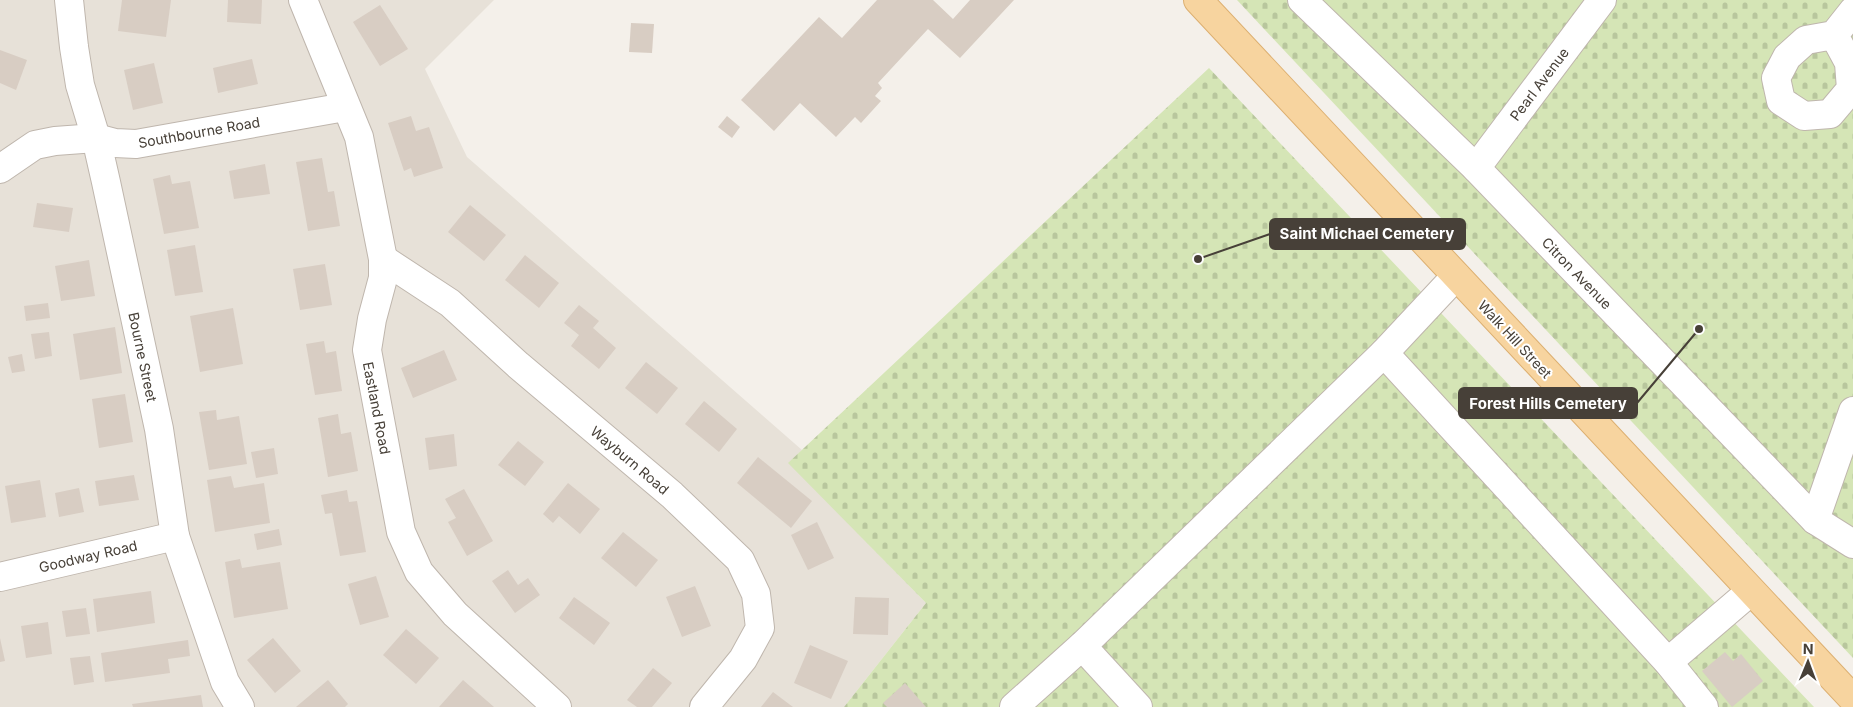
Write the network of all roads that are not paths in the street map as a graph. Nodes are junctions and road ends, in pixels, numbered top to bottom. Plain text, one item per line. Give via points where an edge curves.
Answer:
1 (70, 0) edge
2 (303, 0) edge
3 (1198, 0) edge
4 (1302, 0) edge
5 (1602, 0) edge
6 (1853, 11) edge
7 (1834, 35) dead end
8 (345, 107) junction
9 (96, 138) junction
10 (1476, 168) junction
11 (0, 169) edge
12 (383, 259) junction
13 (1456, 276) junction
14 (1384, 353) junction
15 (1853, 411) edge
16 (1815, 520) junction
17 (175, 536) junction
18 (1853, 544) edge
19 (0, 577) edge
20 (1751, 591) junction
21 (1082, 646) junction
22 (1668, 662) junction
23 (1853, 699) edge
24 (1695, 704) edge
25 (240, 707) edge
26 (558, 707) edge
27 (704, 707) edge
28 (1014, 707) edge
29 (1138, 707) edge

1 - 9 street, Bourne Street via 80,85
2 - 8 street, Eastland Road
3 - 13 main road, Walk Hill Street
4 - 10 street, Citron Avenue
5 - 10 street, Pearl Avenue
6 - 7 street
8 - 9 street, Southbourne Road via 136,144
8 - 12 street, Eastland Road via 362,149
9 - 11 street, Southbourne Road via 35,145
9 - 17 street, Bourne Street via 158,429
10 - 16 street, Citron Avenue
12 - 26 street, Eastland Road via 383,278 367,350 401,532 420,572 455,614
12 - 27 street, Wayburn Road via 450,303 672,495 740,560 756,594 760,628 743,659
13 - 14 street
13 - 20 main road, Walk Hill Street
14 - 21 street
14 - 22 street
15 - 16 street
16 - 18 street, Citron Avenue
17 - 19 street, Goodway Road
17 - 25 street, Bourne Street via 225,682
20 - 22 street
20 - 23 main road, Walk Hill Street
21 - 28 street
21 - 29 street
22 - 24 street

